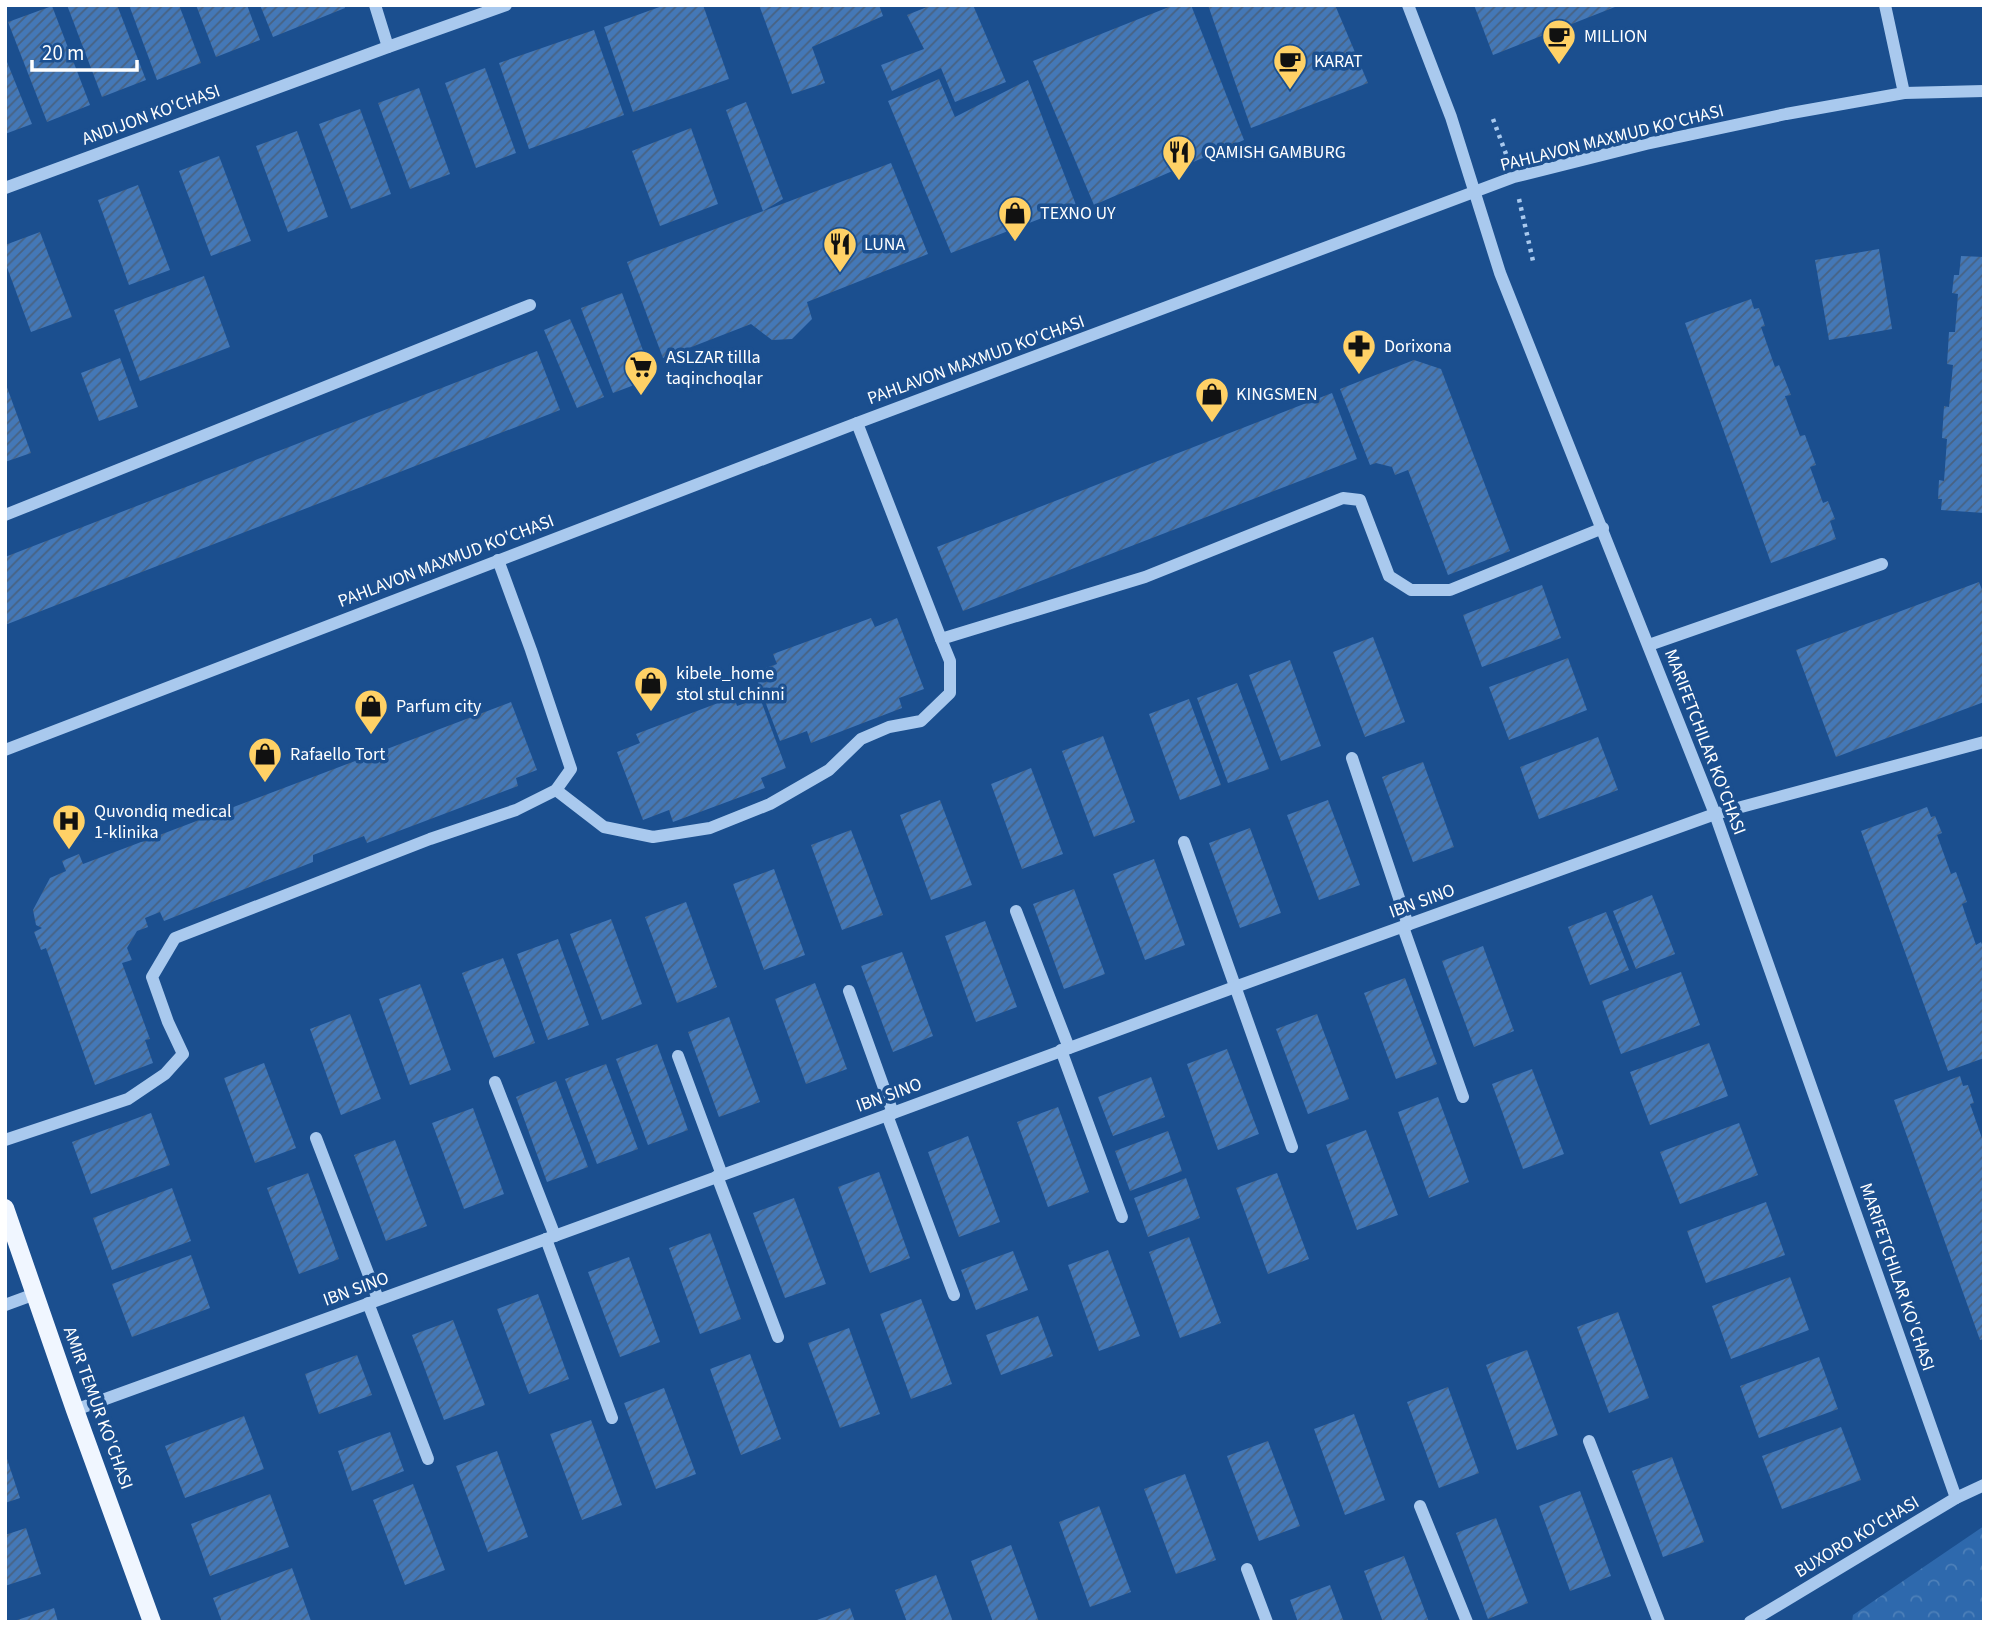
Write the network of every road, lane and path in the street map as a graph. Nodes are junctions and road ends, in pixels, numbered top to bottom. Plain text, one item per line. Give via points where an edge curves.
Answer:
1 (375, 5) edge
2 (506, 5) edge
3 (1408, 5) edge
4 (1885, 5) edge
5 (388, 47) junction
6 (1984, 91) edge
7 (1904, 93) junction
8 (5, 188) edge
9 (1474, 193) junction
10 (530, 305) dead end
11 (857, 423) junction
12 (5, 515) edge
13 (1603, 528) junction
14 (498, 560) junction
15 (1882, 564) dead end
16 (941, 639) junction
17 (1649, 645) junction
18 (1984, 742) edge
19 (5, 750) edge
20 (1352, 758) dead end
21 (556, 790) junction
22 (1715, 814) junction
23 (1184, 842) dead end
24 (1016, 911) dead end
25 (1405, 926) junction
26 (1235, 986) junction
27 (849, 991) dead end
28 (1065, 1049) junction
29 (678, 1056) dead end
30 (495, 1082) dead end
31 (1463, 1097) dead end
32 (890, 1114) junction
33 (316, 1138) dead end
34 (5, 1140) edge
35 (1292, 1147) dead end
36 (720, 1175) junction
37 (5, 1208) edge
38 (1122, 1217) dead end
39 (550, 1237) junction
40 (35, 1294) junction
41 (954, 1295) dead end
42 (373, 1301) junction
43 (5, 1305) edge
44 (778, 1337) dead end
45 (75, 1410) junction
46 (612, 1418) dead end
47 (1589, 1441) dead end
48 (428, 1460) dead end
49 (1984, 1485) edge
50 (1956, 1498) junction
51 (1420, 1506) dead end
52 (1247, 1569) dead end
53 (152, 1622) edge
54 (1267, 1622) edge
55 (1466, 1622) edge
56 (1659, 1622) edge
57 (1750, 1622) edge

1 - 5 street
2 - 5 street, ANDIJON KO'CHASI
3 - 9 street, MARIFETCHILAR KO'CHASI
4 - 7 street
5 - 8 street, ANDIJON KO'CHASI
6 - 7 street, PAHLAVON MAXMUD KO'CHASI
7 - 9 street, PAHLAVON MAXMUD KO'CHASI via 1646,144 1514,177
9 - 11 street, PAHLAVON MAXMUD KO'CHASI
9 - 13 street, MARIFETCHILAR KO'CHASI via 1500,273
10 - 12 street
11 - 14 street, PAHLAVON MAXMUD KO'CHASI
11 - 16 street
13 - 16 street via 1450,590 1411,590 1389,576 1360,500 1343,498 1145,577
13 - 17 street, MARIFETCHILAR KO'CHASI
14 - 19 street, PAHLAVON MAXMUD KO'CHASI
14 - 21 street via 571,769
15 - 17 street
16 - 21 street via 950,661 950,693 921,721 860,739 829,770 770,804 710,828 653,837 604,827
17 - 22 street, MARIFETCHILAR KO'CHASI
18 - 22 street, IBN SINO
20 - 25 street
21 - 34 street via 516,810 175,938 152,977 183,1054 165,1074 128,1099
22 - 25 street, IBN SINO
22 - 50 street, MARIFETCHILAR KO'CHASI
23 - 26 street
24 - 28 street
25 - 26 street, IBN SINO
25 - 31 street
26 - 28 street, IBN SINO
26 - 35 street
27 - 32 street
28 - 32 street, IBN SINO
28 - 38 street
29 - 36 street
30 - 39 street
32 - 36 street, IBN SINO
32 - 41 street
33 - 42 street
36 - 39 street, IBN SINO
36 - 44 street
37 - 40 main road, AMIR TEMUR KO'CHASI
39 - 42 street, IBN SINO
39 - 46 street
40 - 43 street
40 - 45 main road, AMIR TEMUR KO'CHASI
42 - 45 street, IBN SINO
42 - 48 street
45 - 53 main road, AMIR TEMUR KO'CHASI
47 - 56 street
49 - 50 street, BUXORO KO'CHASI
50 - 57 street, BUXORO KO'CHASI
51 - 55 street
52 - 54 street

